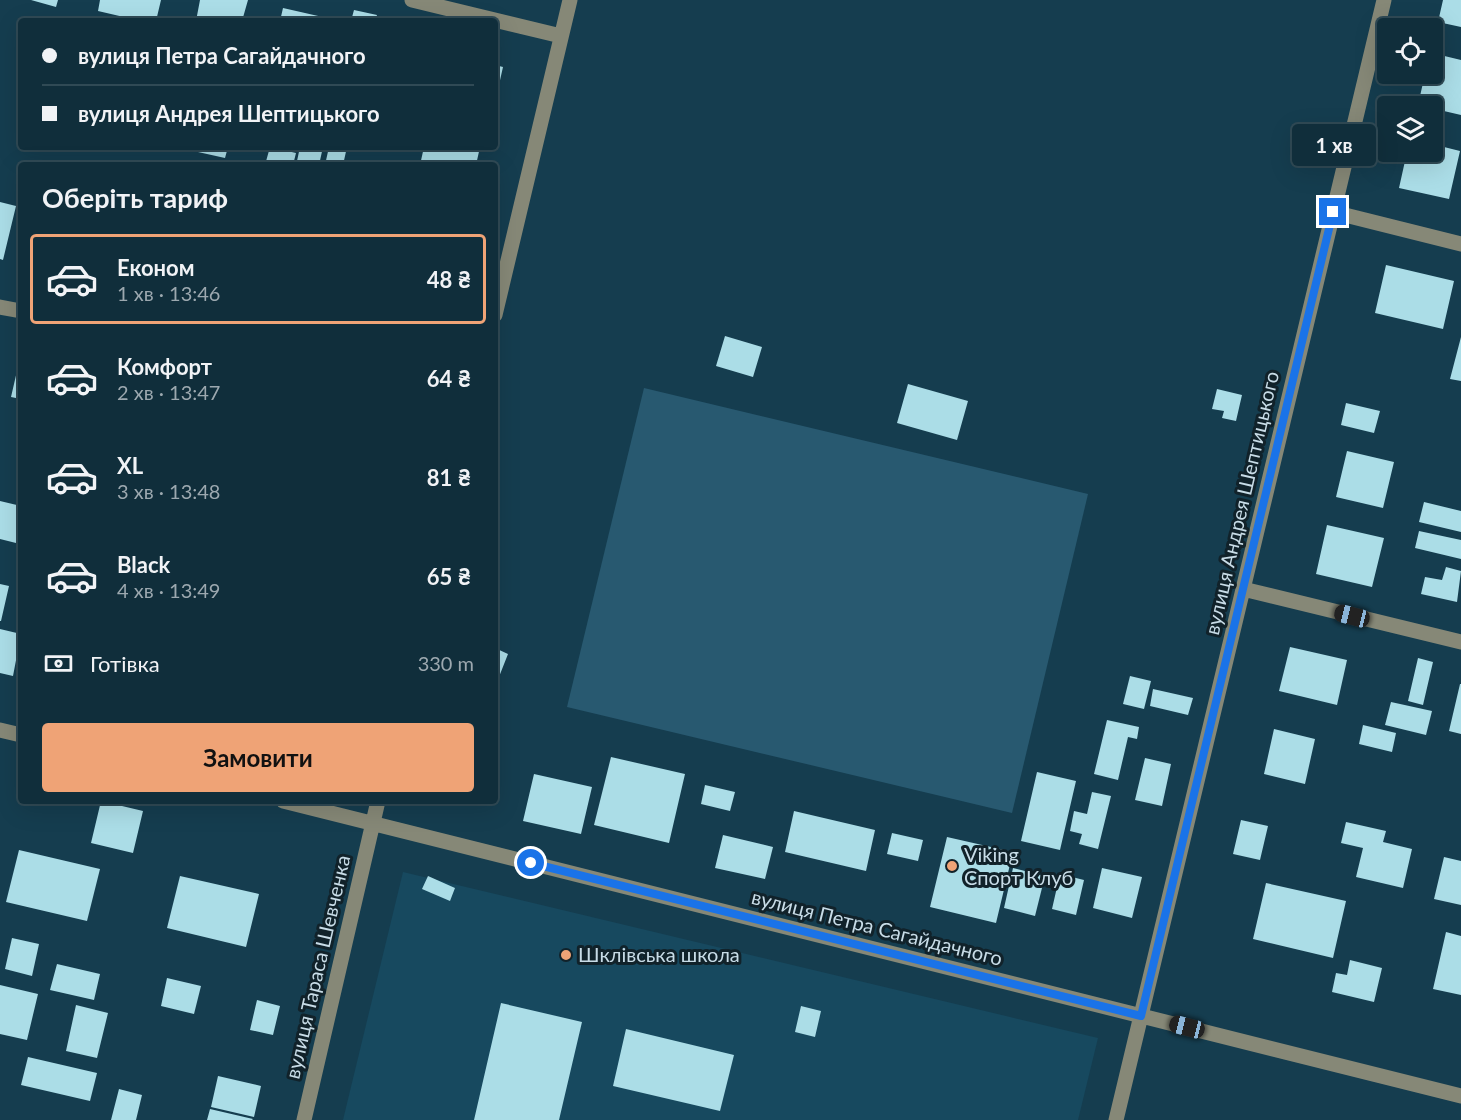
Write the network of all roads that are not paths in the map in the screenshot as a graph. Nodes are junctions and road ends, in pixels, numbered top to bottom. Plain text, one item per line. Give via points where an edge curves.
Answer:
1 (412, 0) edge
2 (570, 0) edge
3 (1384, 0) edge
4 (486, 18) edge
5 (498, 21) edge
6 (561, 36) junction
7 (1333, 212) junction
8 (1461, 244) edge
9 (498, 302) edge
10 (0, 307) edge
11 (18, 310) edge
12 (1243, 589) junction
13 (1461, 642) edge
14 (0, 730) edge
15 (18, 734) edge
16 (295, 804) edge
17 (377, 804) edge
18 (373, 824) junction
19 (1141, 1016) junction
20 (1461, 1096) edge
21 (304, 1120) edge
22 (1116, 1120) edge

1 - 4 street
2 - 6 street
3 - 7 street, вулиця Андрея Шептицького
5 - 6 street
6 - 9 street
7 - 8 street
7 - 12 street, вулиця Андрея Шептицького
10 - 11 street
12 - 13 street
12 - 19 street, вулиця Андрея Шептицького
14 - 15 street
16 - 18 street, вулиця Петра Сагайдачного
17 - 18 street, вулиця Тараса Шевченка
18 - 19 street, вулиця Петра Сагайдачного
18 - 21 street, вулиця Тараса Шевченка
19 - 20 street, вулиця Петра Сагайдачного
19 - 22 street, вулиця Андрея Шептицького

